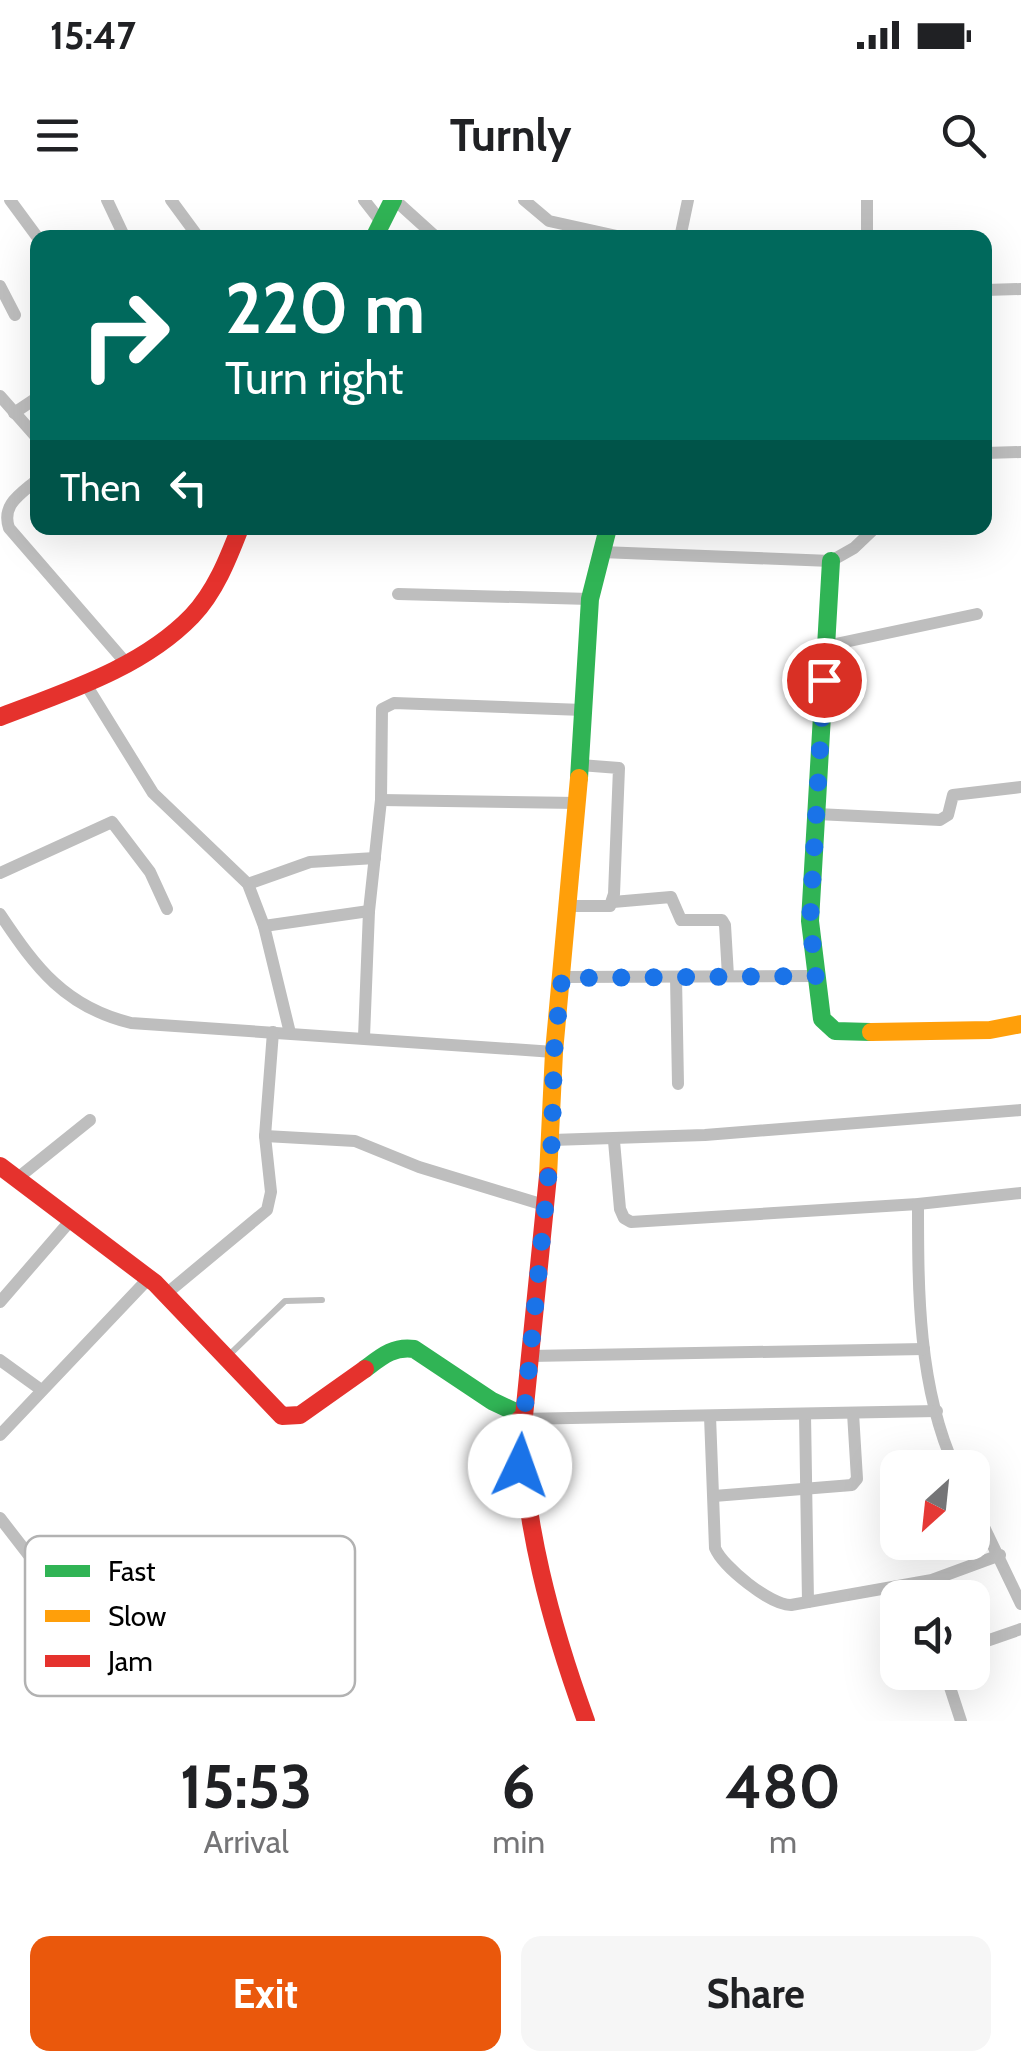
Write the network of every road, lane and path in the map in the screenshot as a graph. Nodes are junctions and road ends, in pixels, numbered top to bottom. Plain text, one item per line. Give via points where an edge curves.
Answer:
1 (10, 200) edge
2 (107, 200) edge
3 (171, 200) edge
4 (364, 200) edge
5 (394, 200) edge
6 (524, 200) edge
7 (688, 200) edge
8 (867, 200) edge
9 (32, 230) edge
10 (122, 230) edge
11 (192, 230) edge
12 (378, 230) edge
13 (428, 230) edge
14 (588, 230) edge
15 (682, 230) edge
16 (867, 230) edge
17 (0, 286) edge
18 (1021, 289) edge
19 (992, 290) edge
20 (16, 315) dead end
21 (0, 396) edge
22 (30, 401) edge
23 (14, 412) junction
24 (30, 429) edge
25 (992, 452) edge
26 (1021, 452) edge
27 (30, 486) edge
28 (237, 535) edge
29 (606, 535) edge
30 (868, 535) edge
31 (602, 552) junction
32 (831, 561) junction
33 (398, 594) dead end
34 (590, 599) junction
35 (977, 614) dead end
36 (826, 646) junction
37 (126, 662) junction
38 (85, 683) junction
39 (584, 710) junction
40 (0, 717) edge
41 (580, 765) junction
42 (1021, 787) edge
43 (381, 800) junction
44 (578, 803) junction
45 (817, 814) junction
46 (375, 858) junction
47 (0, 873) edge
48 (248, 884) junction
49 (614, 902) junction
50 (569, 906) junction
51 (167, 909) dead end
52 (369, 911) junction
53 (0, 914) edge
54 (264, 926) junction
55 (4, 932) edge
56 (728, 976) junction
57 (816, 976) junction
58 (676, 977) junction
59 (562, 978) junction
60 (1021, 1024) edge
61 (273, 1032) junction
62 (290, 1032) junction
63 (364, 1038) junction
64 (554, 1052) junction
65 (678, 1084) dead end
66 (1021, 1110) edge
67 (90, 1120) dead end
68 (265, 1136) junction
69 (552, 1140) junction
70 (614, 1140) junction
71 (0, 1166) edge
72 (19, 1177) junction
73 (1021, 1193) edge
74 (918, 1204) junction
75 (544, 1205) junction
76 (71, 1220) junction
77 (149, 1278) junction
78 (166, 1294) junction
79 (322, 1300) dead end
80 (0, 1302) edge
81 (924, 1349) junction
82 (530, 1356) junction
83 (226, 1358) junction
84 (0, 1360) edge
85 (40, 1390) junction
86 (937, 1411) junction
87 (853, 1413) junction
88 (805, 1414) junction
89 (710, 1416) junction
90 (522, 1418) junction
91 (0, 1435) edge
92 (949, 1450) edge
93 (807, 1491) junction
94 (714, 1496) junction
95 (0, 1518) edge
96 (990, 1537) edge
97 (25, 1550) edge
98 (1000, 1556) junction
99 (808, 1602) junction
100 (1021, 1604) edge
101 (1021, 1629) edge
102 (990, 1640) edge
103 (952, 1690) edge
104 (586, 1721) edge
105 (961, 1721) edge

1 - 9 street
2 - 10 street
3 - 11 street
4 - 12 street
5 - 12 street
5 - 13 street
6 - 14 street via 550,222
7 - 15 street
8 - 16 street
17 - 20 street
18 - 19 street
21 - 23 street
22 - 23 street
23 - 24 street
25 - 26 street
27 - 37 street via 10,503 9,528
28 - 37 street via 193,615
29 - 31 street
30 - 32 street
31 - 32 street
31 - 34 street
32 - 36 street
33 - 34 street
34 - 39 street
35 - 36 street
36 - 45 street
37 - 38 street
38 - 40 street
38 - 48 street via 153,792
39 - 41 street
39 - 43 street via 386,704 380,716
41 - 44 street
41 - 49 street via 620,772
42 - 45 street via 952,796 940,820
43 - 44 street
43 - 46 street
44 - 50 street
45 - 57 street via 810,921
46 - 48 street via 310,862
46 - 52 street
47 - 51 street via 112,822 150,872
48 - 54 street
49 - 50 street
49 - 56 street via 671,897 680,920 722,920
50 - 59 street
52 - 54 street
52 - 63 street
53 - 55 street
54 - 62 street
55 - 61 street via 62,993 114,1019
56 - 57 street
56 - 58 street
57 - 60 street via 822,1019 835,1031
58 - 59 street
58 - 65 street
59 - 64 street
61 - 62 street
61 - 68 street
62 - 63 street
63 - 64 street
64 - 69 street
66 - 70 street
67 - 72 street
68 - 75 street via 355,1141
68 - 78 street via 271,1192 266,1210
69 - 70 street
69 - 75 street
70 - 74 street via 620,1209 631,1222
71 - 72 street
72 - 76 street
73 - 74 street
74 - 81 street
75 - 82 street
76 - 77 street
76 - 80 street
77 - 78 street
77 - 85 street
78 - 83 street
79 - 83 lane via 285,1301
81 - 82 street
81 - 86 street
82 - 90 street
83 - 90 street via 288,1418 401,1347
84 - 85 street
85 - 91 street
86 - 87 street
86 - 92 street
87 - 88 street
87 - 93 street via 856,1482
88 - 89 street
88 - 93 street
89 - 90 street
89 - 94 street
90 - 104 street via 524,1504
93 - 94 street
93 - 99 street
94 - 99 street via 715,1548 722,1561 774,1602
95 - 97 street
96 - 98 street
98 - 99 street via 932,1580
98 - 100 street
101 - 102 street
103 - 105 street

